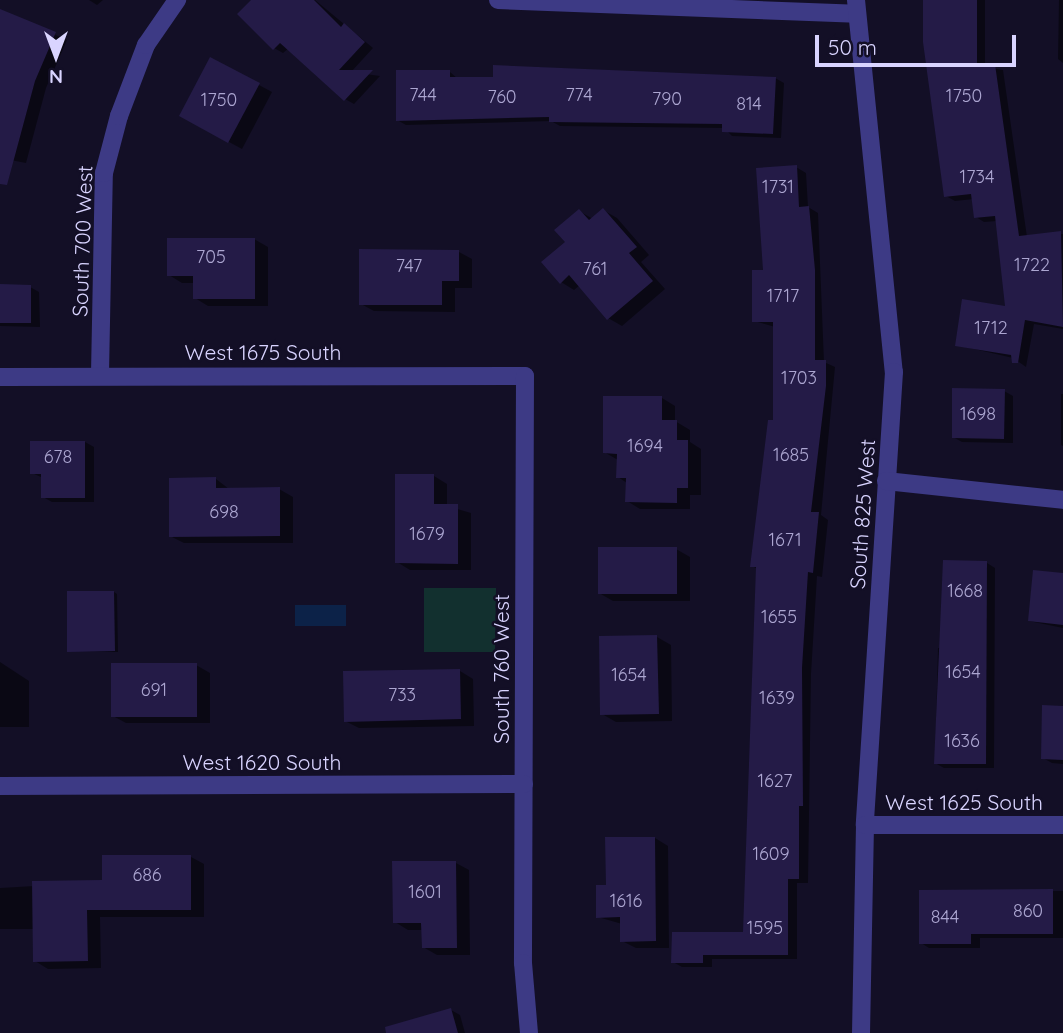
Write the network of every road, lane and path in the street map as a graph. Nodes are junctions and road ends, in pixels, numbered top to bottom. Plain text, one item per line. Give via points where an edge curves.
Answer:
1 (177, 0) edge
2 (498, 0) edge
3 (856, 7) edge
4 (100, 374) junction
5 (0, 376) edge
6 (525, 376) joint
7 (886, 481) junction
8 (1063, 500) edge
9 (524, 785) junction
10 (0, 786) edge
11 (865, 825) junction
12 (1063, 825) edge
13 (529, 1033) edge
14 (861, 1033) edge

1 - 4 street, South 700 West via 146,45 119,116 104,173
2 - 3 street
3 - 7 street, South 825 West via 894,372
4 - 5 street, West 1675 South
4 - 6 street, West 1675 South
6 - 9 street, South 760 West
7 - 8 street
7 - 11 street, South 825 West
9 - 10 street, West 1620 South
9 - 13 street, South 760 West via 523,963
11 - 12 street, West 1625 South
11 - 14 street, South 825 West

